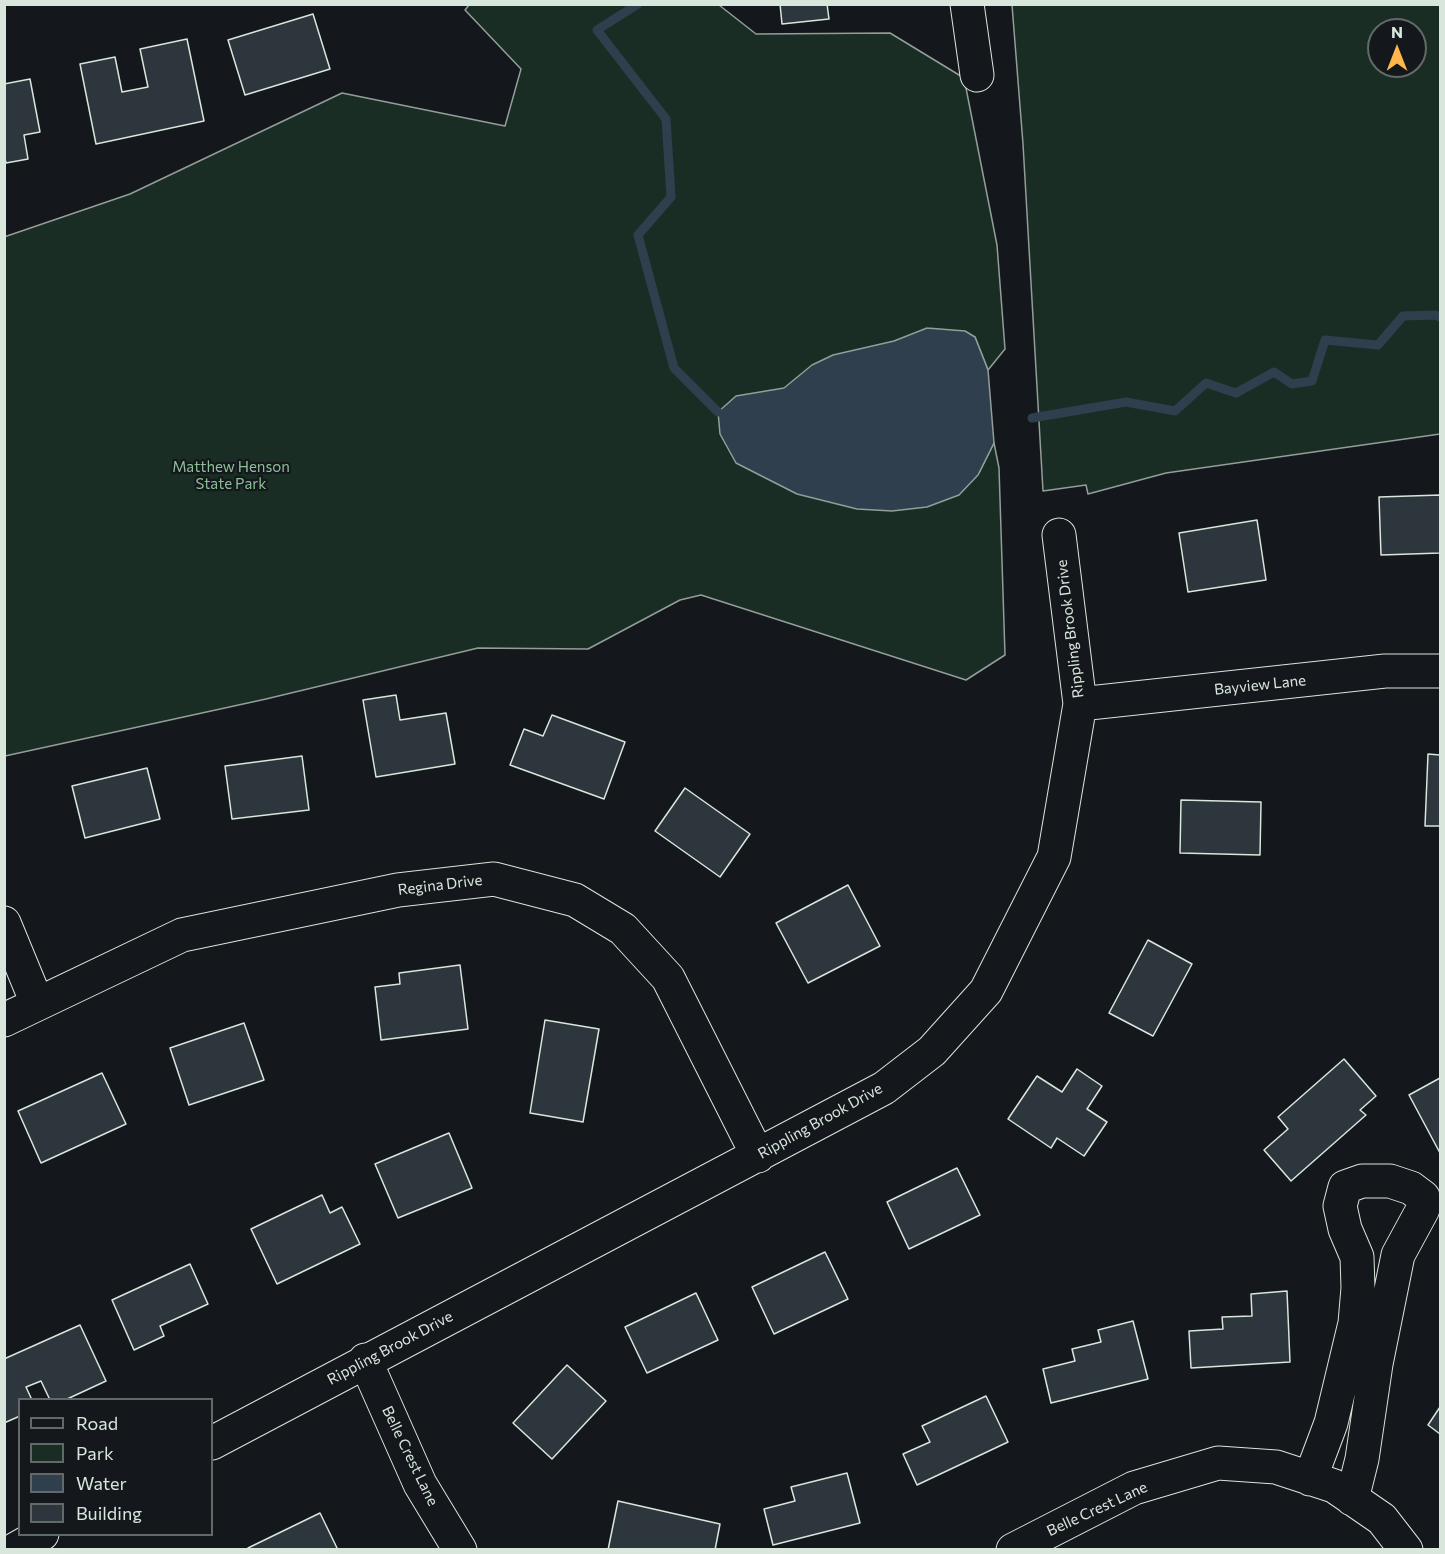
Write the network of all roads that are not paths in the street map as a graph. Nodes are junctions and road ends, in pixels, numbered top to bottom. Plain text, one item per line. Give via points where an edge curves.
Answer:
1 (967, 4) edge
2 (977, 75) dead end
3 (1059, 535) dead end
4 (1440, 671) edge
5 (1080, 704) junction
6 (4, 923) edge
7 (38, 1003) junction
8 (4, 1020) edge
9 (758, 1156) junction
10 (365, 1360) junction
11 (213, 1442) edge
12 (1310, 1479) junction
13 (1352, 1499) junction
14 (38, 1536) edge
15 (14, 1550) edge
16 (460, 1550) edge
17 (1012, 1550) edge
18 (1406, 1550) edge

1 - 2 street
3 - 5 street, Rippling Brook Drive
4 - 5 street, Bayview Lane via 1385,671
5 - 9 street, Rippling Brook Drive via 1054,856 987,991 932,1051 884,1088
6 - 7 street
7 - 8 street, Regina Drive
7 - 9 street, Regina Drive via 182,935 398,890 494,879 575,900 623,929 668,978
9 - 10 street, Rippling Brook Drive
10 - 11 street, Rippling Brook Drive
10 - 16 street, Belle Crest Lane via 420,1484
12 - 13 street, Belle Crest Lane via 1334,1486
12 - 13 street via 1331,1423 1355,1323 1357,1257 1340,1206 1345,1186 1390,1180 1423,1197 1423,1209 1398,1255
12 - 17 street, Belle Crest Lane via 1276,1467 1218,1463 1134,1488
13 - 18 street, Belle Crest Lane via 1382,1519
14 - 15 street

